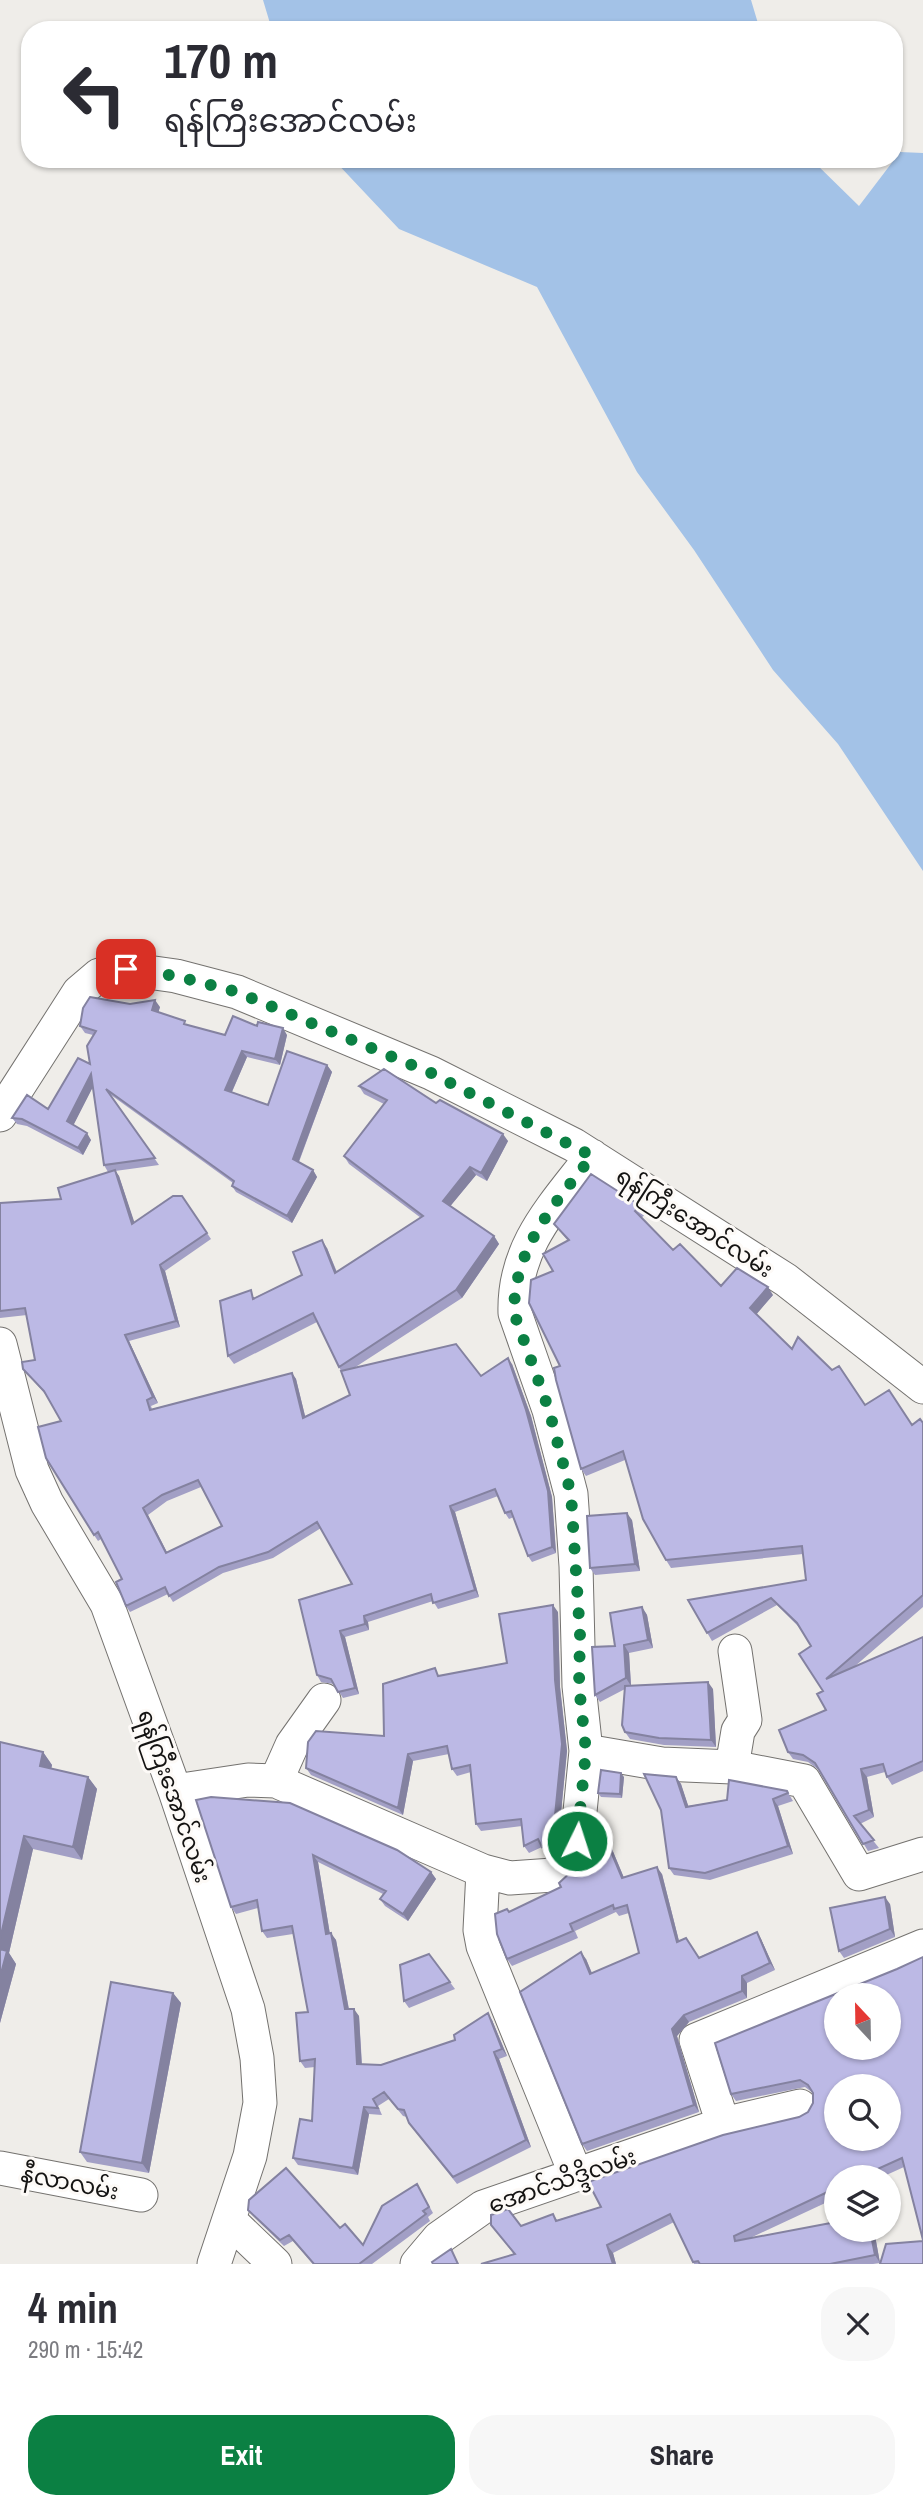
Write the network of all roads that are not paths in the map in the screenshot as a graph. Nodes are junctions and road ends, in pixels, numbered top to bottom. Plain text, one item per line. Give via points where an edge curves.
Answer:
1 (0, 1115) edge
2 (592, 1156) junction
3 (0, 1345) edge
4 (923, 1387) edge
5 (735, 1651) dead end
6 (324, 1700) dead end
7 (586, 1751) junction
8 (732, 1767) junction
9 (276, 1781) junction
10 (175, 1791) junction
11 (919, 1866) edge
12 (482, 1871) junction
13 (923, 1946) edge
14 (800, 2106) dead end
15 (723, 2124) junction
16 (0, 2168) edge
17 (576, 2175) junction
18 (141, 2195) dead end
19 (229, 2220) junction
20 (214, 2264) edge
21 (275, 2264) edge
22 (417, 2264) edge

1 - 2 street, ရန်ကြီးအောင်လမ်း via 79,992 99,975 126,969 237,992 431,1073
2 - 4 street, ရန်ကြီးအောင်လမ်း via 786,1280
2 - 7 street via 533,1233 514,1297 514,1313 549,1410 571,1494
3 - 10 street, ရန်ကြီးအောင်လမ်း via 32,1469 107,1604
5 - 8 street via 745,1720 738,1731
6 - 9 street via 292,1745
7 - 8 street via 662,1764
7 - 12 street via 576,1852 567,1864 553,1875 531,1877 510,1878
8 - 11 street via 804,1781 859,1874
9 - 10 street via 248,1780
9 - 12 street
10 - 19 street, ရန်ကြီးအောင်လမ်း via 248,2009 257,2058 260,2103 250,2155
12 - 17 street via 483,1947
13 - 15 street via 696,2040
14 - 15 street, အောင်သိဒ္ဒိလမ်း
15 - 17 street, အောင်သိဒ္ဒိလမ်း
16 - 18 street, နီလာလမ်း
17 - 22 street, အောင်သိဒ္ဒိလမ်း via 482,2207 439,2238
19 - 20 street, ရန်ကြီးအောင်လမ်း
19 - 21 street

